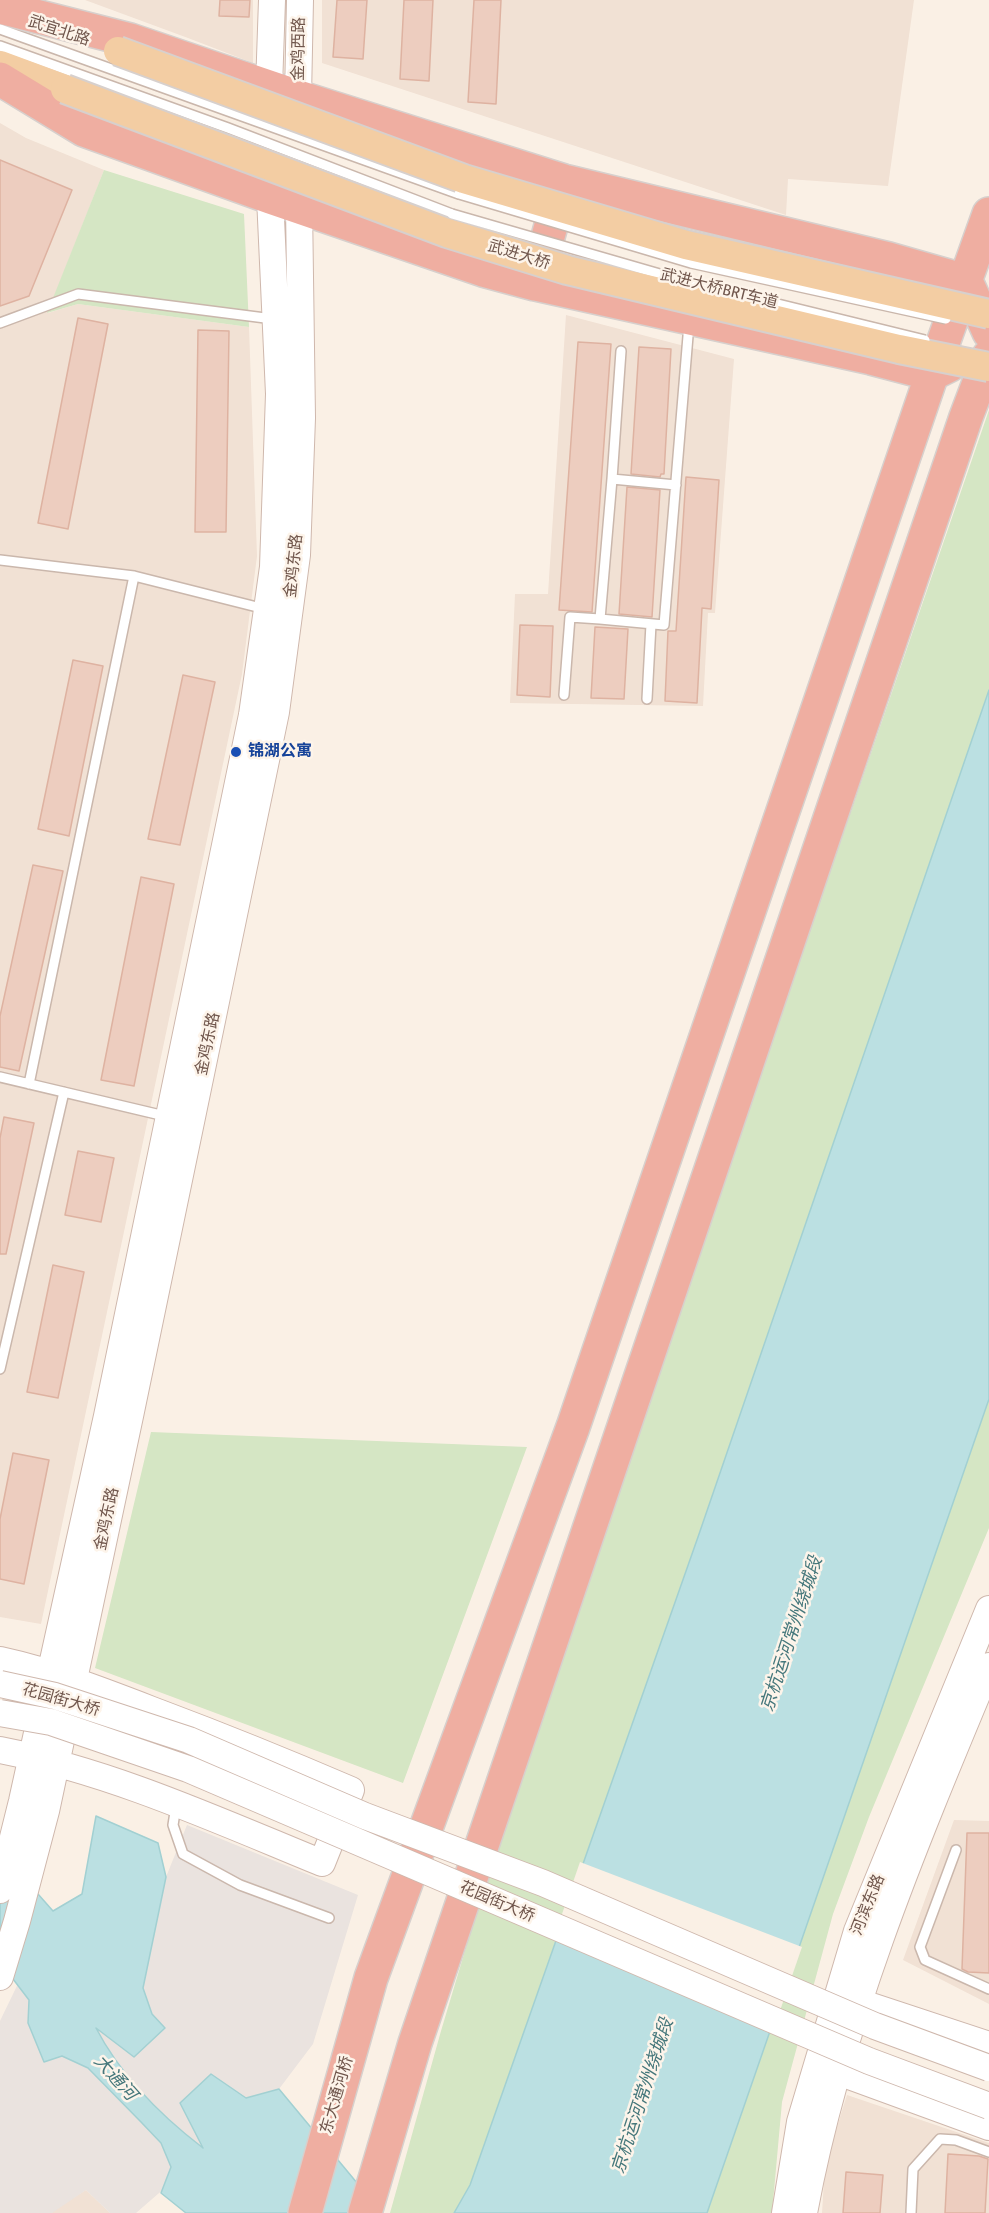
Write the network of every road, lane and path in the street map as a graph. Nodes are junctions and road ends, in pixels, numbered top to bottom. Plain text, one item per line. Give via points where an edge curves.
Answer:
1 (272, 0) edge
2 (300, 0) edge
3 (0, 7) edge
4 (0, 12) edge
5 (0, 28) edge
6 (0, 46) edge
7 (0, 65) edge
8 (0, 79) edge
9 (284, 92) junction
10 (564, 181) junction
11 (284, 201) junction
12 (989, 214) edge
13 (966, 281) junction
14 (535, 285) junction
15 (689, 318) junction
16 (275, 319) junction
17 (958, 321) dead end
18 (0, 323) edge
19 (987, 341) edge
20 (957, 346) dead end
21 (621, 351) dead end
22 (932, 374) junction
23 (612, 479) junction
24 (676, 484) junction
25 (0, 560) edge
26 (134, 576) junction
27 (278, 613) junction
28 (600, 619) junction
29 (651, 624) junction
30 (564, 695) dead end
31 (647, 699) dead end
32 (0, 1077) edge
33 (29, 1084) junction
34 (64, 1092) junction
35 (180, 1119) junction
36 (0, 1369) edge
37 (989, 1609) edge
38 (0, 1660) edge
39 (989, 1666) edge
40 (61, 1677) junction
41 (0, 1684) edge
42 (0, 1713) edge
43 (0, 1750) edge
44 (44, 1761) junction
45 (176, 1804) junction
46 (956, 1850) dead end
47 (0, 1890) edge
48 (329, 1918) dead end
49 (0, 1977) edge
50 (989, 1989) edge
51 (848, 1998) junction
52 (989, 2045) edge
53 (827, 2067) junction
54 (989, 2068) edge
55 (989, 2106) edge
56 (989, 2127) edge
57 (989, 2152) edge
58 (305, 2213) edge
59 (365, 2213) edge
60 (785, 2213) edge
61 (804, 2213) edge
62 (910, 2213) edge

1 - 9 main road, 金鸡西路
2 - 9 main road, 金鸡西路
3 - 9 highway via 130,40
4 - 19 main road, 武宜北路, bridge via 118,51 464,179
5 - 17 lane, 武进大桥BRT车道, bridge via 459,194 691,263
6 - 20 lane, 武进大桥BRT车道, bridge via 452,214 684,282
7 - 19 main road, 武进大桥, bridge via 447,233 567,270 899,349
8 - 11 highway via 84,130
9 - 10 highway
10 - 13 highway
10 - 14 highway
11 - 14 highway
11 - 16 main road, 金鸡东路
11 - 27 main road, 金鸡东路 via 302,418 297,555
12 - 13 highway, 东大通河桥
13 - 19 highway
13 - 22 highway, 东大通河桥
14 - 15 highway
15 - 22 highway
15 - 24 lane
16 - 18 lane via 78,294
16 - 27 main road, 金鸡东路 via 279,394 273,567
19 - 22 highway
19 - 59 highway via 966,417 415,2043
21 - 23 lane
22 - 58 highway, 东大通河桥 via 573,1427 370,1978
23 - 24 lane
23 - 28 lane
24 - 29 lane via 663,625
25 - 26 lane
26 - 27 lane
26 - 33 lane
27 - 35 main road, 金鸡东路 via 276,712
28 - 29 lane
28 - 30 lane via 570,617
29 - 31 lane
32 - 33 lane
33 - 34 lane
34 - 35 lane
34 - 36 lane
35 - 40 main road, 金鸡东路
37 - 51 main road, 河滨东路 via 856,1931
38 - 40 main road
39 - 51 main road, 河滨东路
40 - 44 main road, 金鸡东路
40 - 45 main road via 351,1790 322,1863
41 - 54 main road, 花园街大桥, bridge via 55,1696 189,1740 365,1816 543,1883 875,2026
42 - 55 main road, 花园街大桥, bridge via 51,1722 188,1769 869,2061
43 - 44 main road
44 - 45 main road
44 - 47 main road, 金鸡东路
44 - 49 main road, 金鸡东路 via 31,1871
45 - 48 lane via 172,1825 183,1854 240,1885
46 - 50 lane via 920,1947 925,1960
51 - 52 main road
51 - 53 main road, 河滨东路
53 - 56 main road
53 - 60 main road, 河滨东路 via 800,2122
53 - 61 main road, 河滨东路
57 - 62 lane via 956,2140 940,2139 913,2169

